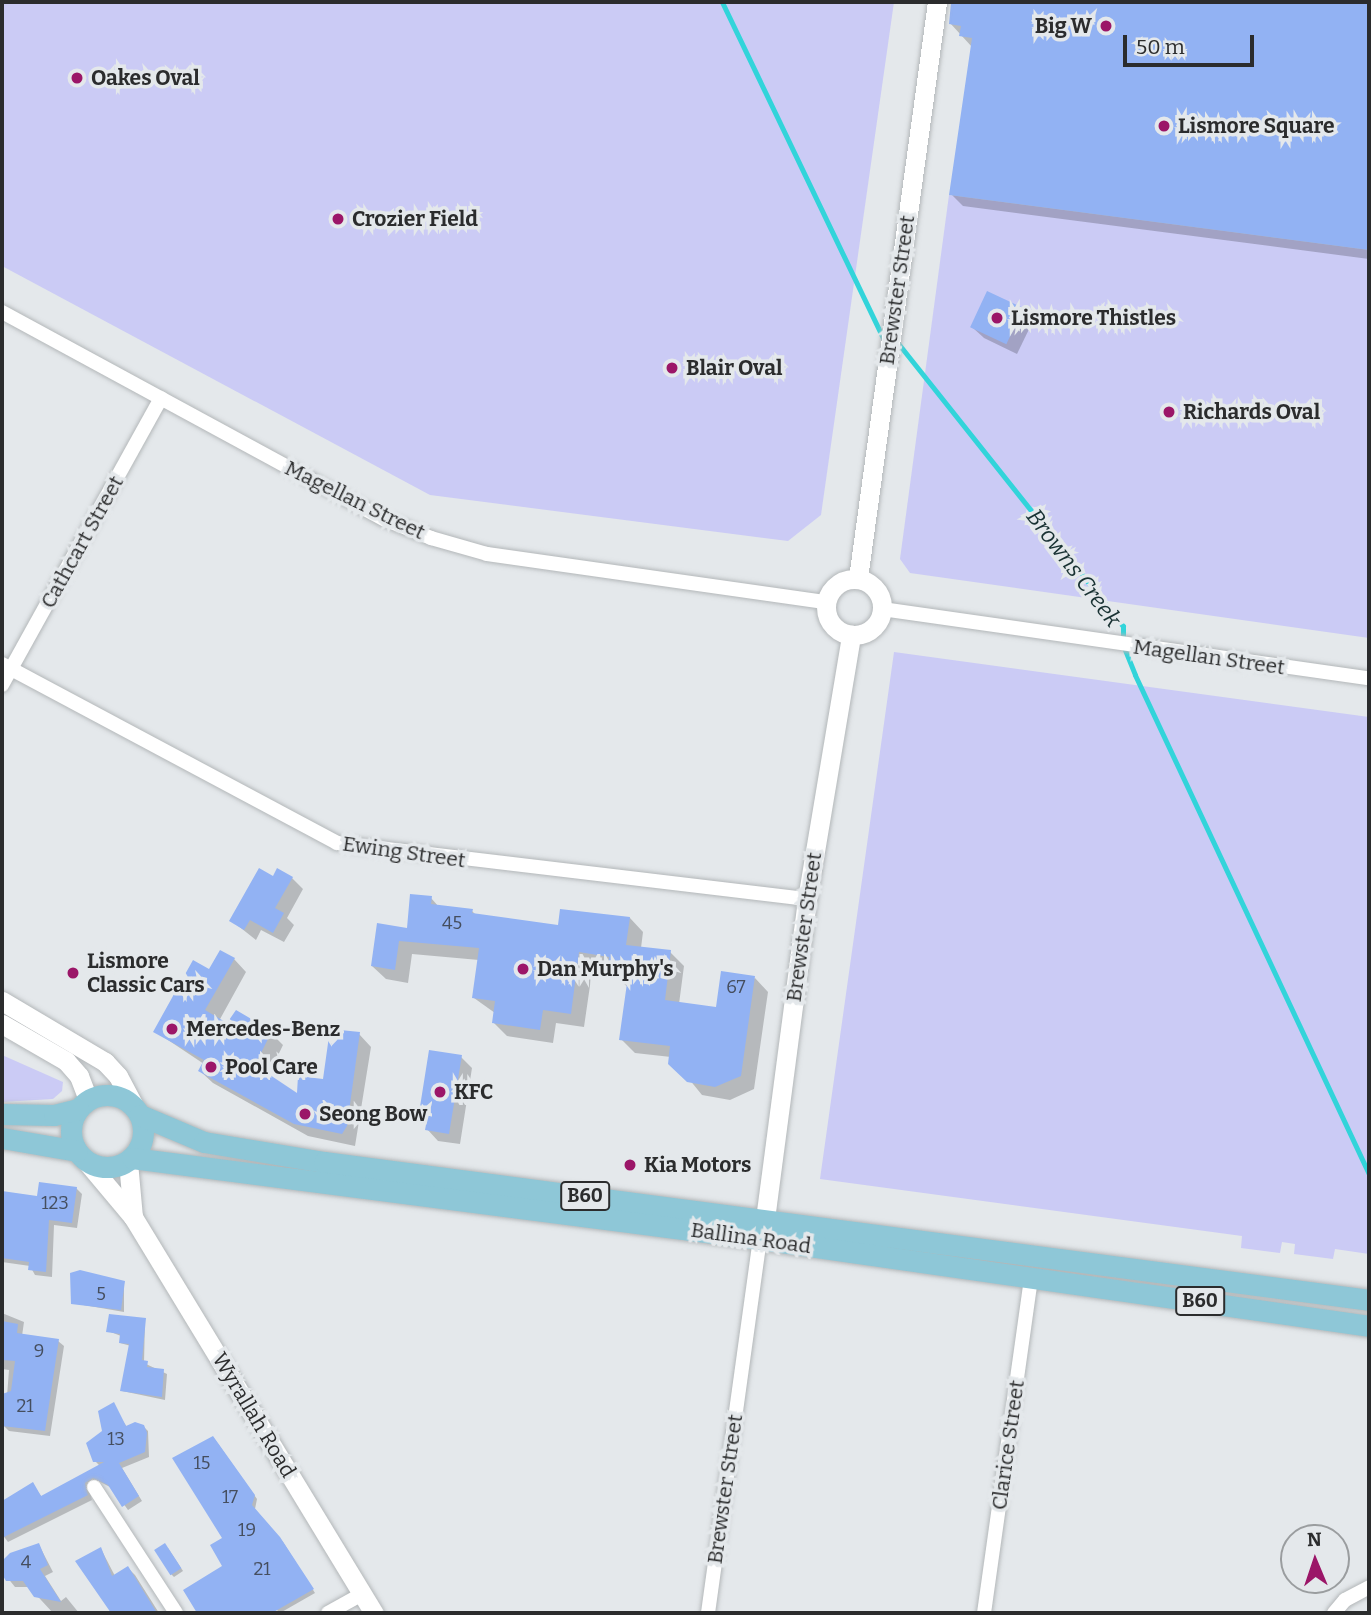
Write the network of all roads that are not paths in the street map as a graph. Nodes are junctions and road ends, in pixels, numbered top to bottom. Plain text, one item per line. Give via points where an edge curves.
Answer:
1 (937, 2) edge
2 (2, 312) edge
3 (161, 398) junction
4 (858, 578) junction
5 (825, 602) junction
6 (882, 609) junction
7 (851, 635) junction
8 (6, 667) edge
9 (1369, 678) edge
10 (2, 685) edge
11 (807, 899) junction
12 (2, 1001) edge
13 (2, 1024) edge
14 (83, 1105) junction
15 (137, 1111) junction
16 (2, 1114) edge
17 (2, 1138) edge
18 (81, 1156) junction
19 (130, 1160) junction
20 (133, 1217) junction
21 (763, 1229) junction
22 (1031, 1277) junction
23 (1369, 1300) edge
24 (1369, 1326) edge
25 (94, 1487) dead end
26 (1369, 1587) edge
27 (362, 1594) junction
28 (176, 1613) edge
29 (328, 1613) edge
30 (374, 1613) edge
31 (708, 1613) edge
32 (984, 1613) edge
33 (1334, 1613) edge

1 - 4 street, Brewster Street
2 - 3 street, Magellan Street
3 - 5 street, Magellan Street via 384,519 431,538 487,554
3 - 8 street, Cathcart Street
4 - 5 street via 837,584
4 - 6 street via 874,587
5 - 7 street via 831,624
6 - 7 street via 869,631
6 - 9 street, Magellan Street
7 - 11 street, Brewster Street
8 - 10 street, Cathcart Street
8 - 11 street, Ewing Street via 337,844
11 - 21 street, Brewster Street
12 - 15 street via 105,1062
13 - 14 street via 66,1061 79,1076
14 - 15 main road, B60 via 109,1095
14 - 16 main road, B60 via 54,1115
14 - 18 main road via 71,1126
15 - 19 main road via 144,1135
15 - 21 main road, Ballina Road / B60 via 181,1135 280,1155
17 - 18 main road, B60
18 - 19 main road, B60 via 103,1167
18 - 20 street, Wyrallah Road
19 - 20 street, Wyrallah Road
19 - 21 main road, Ballina Road / B60
20 - 27 street, Wyrallah Road
21 - 22 main road, Ballina Road / B60
21 - 23 main road, Ballina Road / B60
21 - 31 street, Brewster Street
22 - 24 main road, Ballina Road / B60
22 - 32 street, Clarice Street
25 - 28 street
26 - 33 street via 1345,1600
27 - 29 street
27 - 30 street, Wyrallah Road

